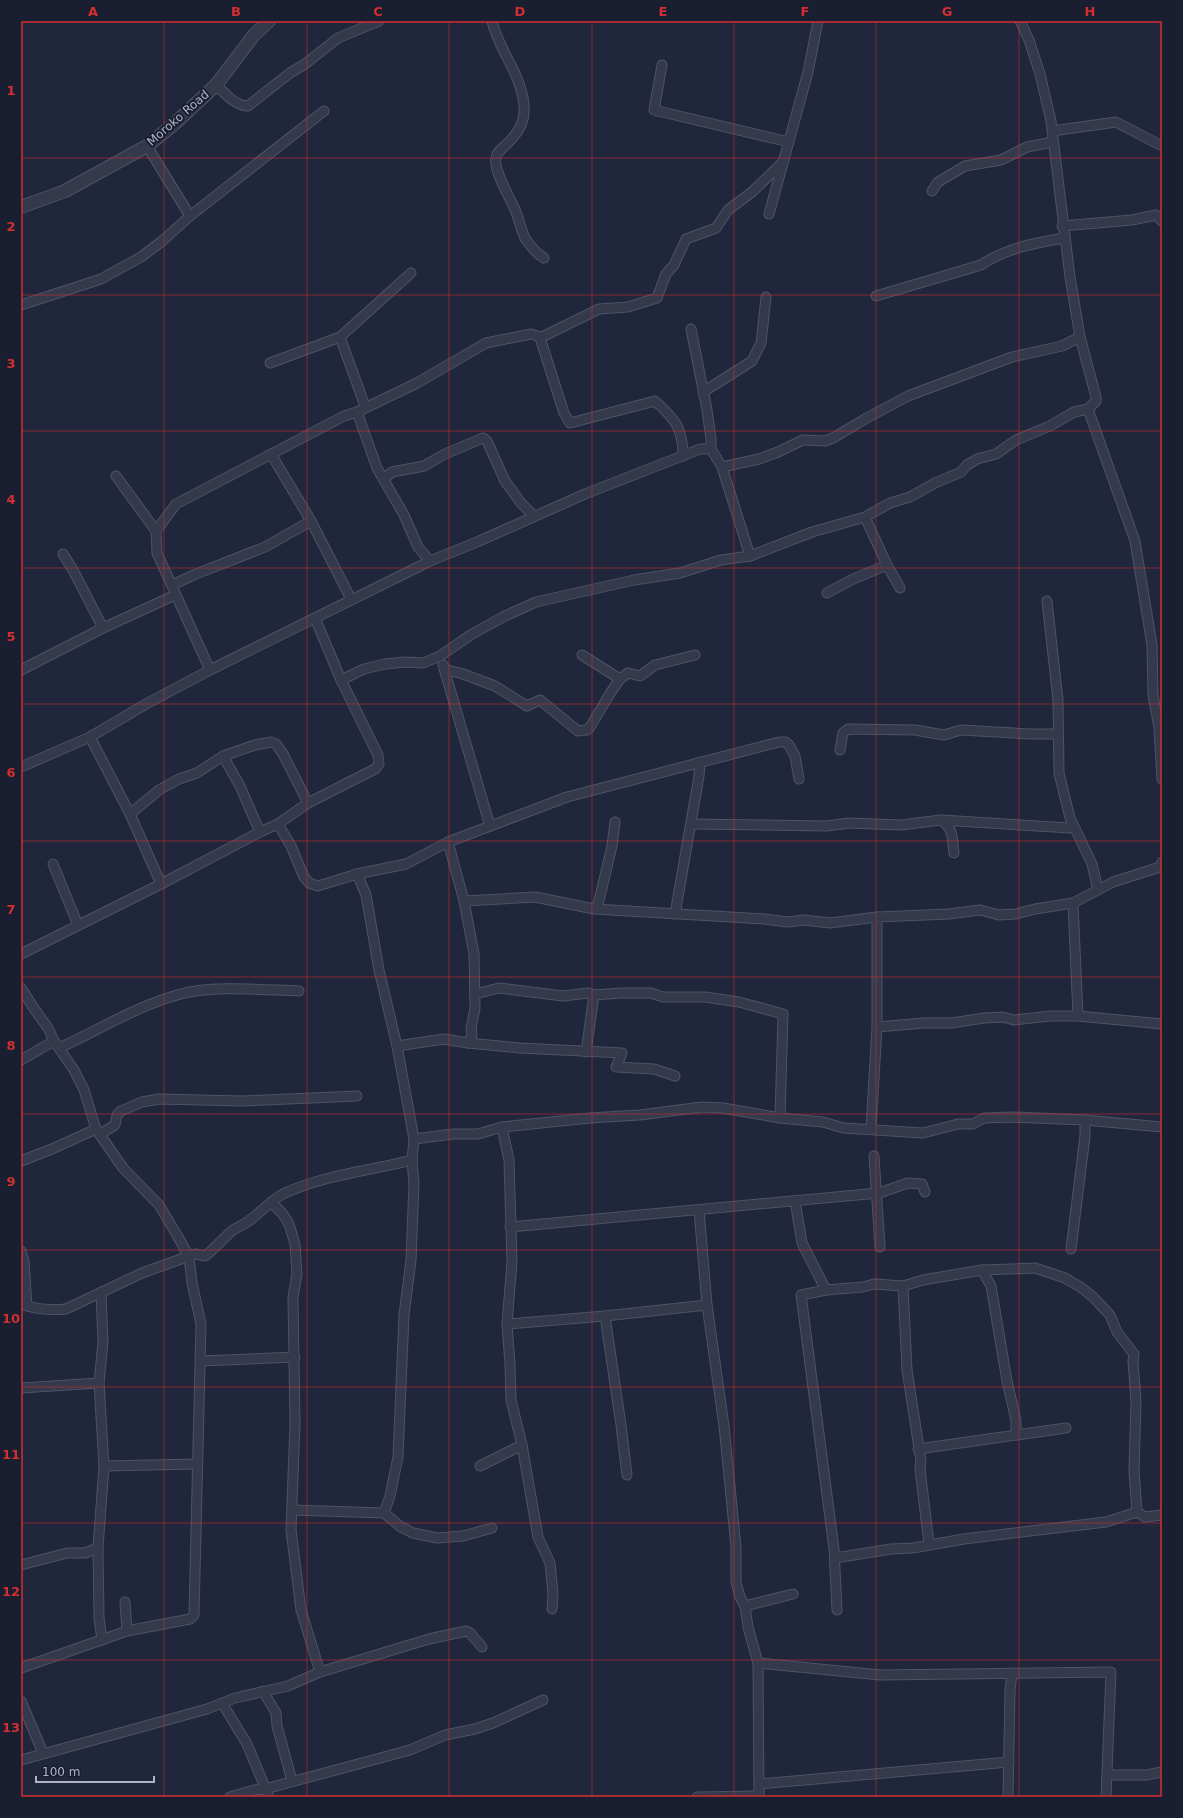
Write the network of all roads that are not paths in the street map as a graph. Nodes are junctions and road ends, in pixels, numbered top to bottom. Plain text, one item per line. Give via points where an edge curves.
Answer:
1 (269, 21) edge
2 (379, 21) edge
3 (492, 21) edge
4 (818, 21) edge
5 (1020, 21) edge
6 (662, 65) dead end
7 (216, 85) junction
8 (324, 112) dead end
9 (1052, 131) junction
10 (789, 142) junction
11 (1053, 142) junction
12 (1162, 145) edge
13 (147, 146) junction
14 (784, 161) junction
15 (932, 190) dead end
16 (21, 207) edge
17 (769, 214) dead end
18 (190, 216) junction
19 (1162, 221) edge
20 (1062, 226) junction
21 (1064, 238) junction
22 (544, 258) dead end
23 (411, 273) dead end
24 (876, 296) dead end
25 (766, 298) dead end
26 (21, 306) edge
27 (690, 329) dead end
28 (340, 337) junction
29 (1080, 337) junction
30 (540, 338) junction
31 (270, 363) dead end
32 (703, 392) junction
33 (365, 406) junction
34 (1088, 409) junction
35 (357, 412) junction
36 (711, 449) junction
37 (271, 454) junction
38 (683, 456) junction
39 (722, 467) junction
40 (116, 476) dead end
41 (384, 479) junction
42 (534, 516) junction
43 (865, 517) junction
44 (311, 521) junction
45 (156, 530) junction
46 (63, 554) dead end
47 (750, 556) junction
48 (430, 561) junction
49 (887, 565) junction
50 (172, 585) junction
51 (900, 588) dead end
52 (827, 592) dead end
53 (175, 595) junction
54 (351, 599) junction
55 (1047, 601) dead end
56 (315, 618) junction
57 (306, 623) junction
58 (103, 628) junction
59 (322, 636) junction
60 (582, 655) dead end
61 (695, 655) dead end
62 (440, 656) junction
63 (444, 669) junction
64 (21, 670) edge
65 (210, 670) junction
66 (620, 679) junction
67 (341, 680) junction
68 (1058, 734) junction
69 (90, 736) junction
70 (840, 750) dead end
71 (223, 756) junction
72 (700, 762) junction
73 (21, 768) edge
74 (800, 779) dead end
75 (1162, 779) edge
76 (308, 803) junction
77 (130, 814) junction
78 (941, 820) junction
79 (615, 822) dead end
80 (278, 824) junction
81 (691, 824) junction
82 (490, 826) junction
83 (1070, 828) dead end
84 (260, 832) junction
85 (448, 842) junction
86 (954, 853) dead end
87 (1162, 862) edge
88 (53, 864) dead end
89 (357, 874) junction
90 (161, 884) junction
91 (1098, 890) junction
92 (464, 901) junction
93 (1074, 904) junction
94 (597, 909) junction
95 (675, 914) junction
96 (877, 917) junction
97 (78, 925) junction
98 (21, 954) edge
99 (21, 988) edge
100 (299, 991) dead end
101 (475, 994) junction
102 (594, 995) junction
103 (1078, 1016) junction
104 (1162, 1024) edge
105 (877, 1028) junction
106 (468, 1044) junction
107 (56, 1045) junction
108 (397, 1046) junction
109 (586, 1052) junction
110 (21, 1060) edge
111 (675, 1076) dead end
112 (357, 1096) dead end
113 (780, 1118) junction
114 (1085, 1120) junction
115 (502, 1127) junction
116 (1162, 1127) edge
117 (871, 1129) junction
118 (98, 1132) junction
119 (414, 1139) junction
120 (874, 1156) dead end
121 (412, 1160) junction
122 (21, 1161) edge
123 (925, 1192) dead end
124 (795, 1201) junction
125 (271, 1202) junction
126 (699, 1210) junction
127 (510, 1227) junction
128 (880, 1247) dead end
129 (1071, 1249) dead end
130 (21, 1251) edge
131 (189, 1257) junction
132 (982, 1270) junction
133 (903, 1286) junction
134 (826, 1290) junction
135 (101, 1292) junction
136 (24, 1304) edge
137 (707, 1305) junction
138 (606, 1316) junction
139 (507, 1324) junction
140 (295, 1357) junction
141 (201, 1360) junction
142 (98, 1383) junction
143 (21, 1388) edge
144 (1066, 1428) dead end
145 (1016, 1435) junction
146 (522, 1445) junction
147 (918, 1449) junction
148 (198, 1464) junction
149 (104, 1466) junction
150 (480, 1466) dead end
151 (627, 1475) dead end
152 (292, 1510) junction
153 (1137, 1512) junction
154 (384, 1513) junction
155 (1162, 1515) edge
156 (492, 1528) dead end
157 (929, 1544) junction
158 (98, 1548) junction
159 (835, 1558) junction
160 (21, 1565) edge
161 (793, 1594) dead end
162 (125, 1602) dead end
163 (745, 1606) junction
164 (552, 1609) dead end
165 (837, 1610) dead end
166 (127, 1631) junction
167 (102, 1640) junction
168 (482, 1647) dead end
169 (758, 1663) junction
170 (21, 1668) edge
171 (320, 1672) junction
172 (1012, 1673) junction
173 (263, 1691) junction
174 (543, 1700) dead end
175 (21, 1701) edge
176 (222, 1703) junction
177 (43, 1753) junction
178 (21, 1760) edge
179 (1009, 1762) junction
180 (1162, 1772) edge
181 (1107, 1775) junction
182 (292, 1781) junction
183 (760, 1784) junction
184 (267, 1793) edge
185 (230, 1797) edge
186 (697, 1797) edge
187 (759, 1797) edge
188 (1008, 1797) edge
189 (1106, 1797) edge

1 - 7 street, Moroko Road via 254,35
2 - 7 street via 338,38 248,106 235,102
3 - 22 street via 518,82 524,106 522,125 496,156 496,166 525,237 536,253
4 - 10 street via 808,72
5 - 9 street via 1040,74
6 - 10 street via 654,110
7 - 13 street, Moroko Road via 173,126
8 - 18 street
9 - 11 street
9 - 12 street via 1116,122
10 - 14 street
11 - 15 street via 1027,147 1001,160 965,166 938,182
11 - 20 street
13 - 16 street, Moroko Road via 65,191
13 - 18 street
14 - 17 street
14 - 30 street via 752,192 728,210 716,228 686,238 674,265 666,274 657,298 628,307 599,309
18 - 26 street via 161,242 128,265 101,279
19 - 20 street via 1156,215 1132,220
20 - 21 street
21 - 24 street via 1030,244 995,255 981,265
21 - 29 street
23 - 28 street
25 - 32 street via 761,343 752,361
27 - 32 street
28 - 31 street
28 - 33 street
29 - 34 street via 1096,397 1096,401
29 - 39 street via 1062,346 1012,357 908,396 825,441 803,440 759,459
30 - 33 street via 531,334 486,343 417,383
30 - 38 street via 564,413 570,423 655,401 668,413 680,430
32 - 36 street
33 - 35 street
34 - 43 street via 1074,412 1050,426 1016,440 996,454 977,459 961,472 910,497 890,503
34 - 75 street via 1135,542 1152,645 1153,695 1159,728
35 - 37 street via 344,416
35 - 41 street via 377,468
36 - 38 street via 700,449
36 - 39 street
37 - 44 street
37 - 45 street via 176,504
38 - 42 street
39 - 47 street
40 - 45 street
41 - 42 street via 392,472 424,466 483,438 487,441 505,481 520,503
41 - 48 street via 418,547
42 - 48 street
43 - 47 street via 812,532
43 - 49 street
44 - 50 street via 265,547
44 - 54 street
45 - 50 street via 157,553
46 - 58 street via 74,570
47 - 62 street via 721,560 680,572 536,602 472,634
48 - 54 street
49 - 51 street
49 - 52 street
50 - 53 street
53 - 58 street
53 - 65 street
54 - 56 street
55 - 68 street via 1058,700
56 - 57 street
56 - 59 street
57 - 59 street
57 - 65 street
58 - 64 street
59 - 67 street
60 - 66 street
61 - 66 street via 655,665 640,676 628,673
62 - 63 street
62 - 67 street via 423,663 385,664 364,669
63 - 66 street via 494,686 527,706 540,700 578,731 590,727
63 - 82 street
65 - 69 street
67 - 76 street via 378,755 379,764 375,769
68 - 70 street via 961,730 934,735 915,730 848,729 843,733
68 - 91 street via 1059,773 1064,796 1070,818 1092,864
69 - 73 street
69 - 77 street
71 - 76 street via 255,745 274,743 283,754
71 - 77 street via 197,773 159,790
71 - 84 street via 240,786
72 - 74 street via 785,742 795,756
72 - 81 street
72 - 82 street via 567,797
76 - 80 street
77 - 90 street
78 - 81 street via 901,825
78 - 83 street
78 - 86 street via 951,830
79 - 94 street
80 - 84 street
80 - 89 street via 309,883 318,886
81 - 95 street
82 - 85 street
84 - 90 street
85 - 89 street via 406,864
85 - 92 street
87 - 91 street via 1160,868 1113,882
88 - 97 street
89 - 108 street via 366,895 379,970
90 - 97 street
91 - 93 street
92 - 94 street via 535,897
92 - 101 street via 474,954
93 - 96 street via 1016,914 999,915 980,910
93 - 103 street
94 - 95 street
95 - 96 street via 830,923
96 - 105 street
97 - 98 street
99 - 107 street via 48,1028
100 - 107 street via 209,990 182,993
101 - 102 street via 499,988 563,996 588,993
101 - 106 street via 472,1035
102 - 109 street
102 - 113 street via 651,993 669,998 705,997 739,1002 783,1014
103 - 104 street
103 - 105 street via 1020,1020 1003,1017 984,1018 952,1024 924,1023
105 - 117 street
106 - 108 street via 444,1039
106 - 109 street
107 - 110 street
107 - 118 street via 74,1070 84,1090
108 - 119 street
109 - 111 street via 622,1053 616,1067 654,1069
112 - 118 street via 242,1102 159,1099 142,1102 120,1111 115,1125
113 - 115 street via 702,1107
113 - 117 street via 822,1122 843,1128
114 - 116 street
114 - 117 street via 984,1118 973,1124 958,1124 923,1133
114 - 129 street
115 - 119 street via 478,1134
115 - 127 street via 509,1160
118 - 122 street
118 - 131 street via 123,1168 159,1205
119 - 121 street
120 - 128 street
121 - 125 street via 344,1174 298,1187
121 - 154 street via 414,1184 411,1260 404,1315 398,1457
123 - 124 street via 922,1184 908,1183 880,1193
124 - 126 street
124 - 134 street via 802,1244
125 - 131 street via 248,1222 230,1232 205,1256 195,1254
125 - 140 street via 289,1224 295,1244
126 - 127 street
126 - 137 street
127 - 139 street via 512,1262
130 - 136 street via 24,1262
131 - 135 street via 142,1273
131 - 141 street via 201,1324
132 - 133 street
132 - 145 street via 991,1286 1016,1420
132 - 153 street via 1035,1268 1065,1278 1082,1288 1110,1315 1117,1332 1134,1354 1134,1471
133 - 134 street via 874,1284
133 - 147 street via 907,1370
134 - 159 street via 801,1295
135 - 136 street via 66,1309 56,1310
135 - 142 street via 103,1342
137 - 138 street
137 - 163 street via 724,1426 736,1547 736,1582
138 - 139 street
138 - 151 street
139 - 146 street via 511,1400
140 - 141 street
140 - 152 street
141 - 148 street
142 - 143 street
142 - 149 street
144 - 145 street
145 - 147 street
146 - 150 street
146 - 164 street via 538,1537 550,1563
147 - 157 street
148 - 149 street
148 - 166 street via 194,1615 190,1619
149 - 158 street
152 - 154 street
152 - 171 street via 301,1610
153 - 155 street via 1145,1517
153 - 157 street via 1106,1522
154 - 156 street via 413,1533 437,1538 462,1536
157 - 159 street
158 - 160 street via 85,1553 67,1553
158 - 167 street via 98,1618
159 - 165 street
161 - 163 street
162 - 166 street
163 - 169 street
166 - 167 street
167 - 170 street
168 - 171 street via 470,1633 458,1632
169 - 172 street via 880,1675
169 - 183 street
171 - 173 street via 288,1686
172 - 179 street
172 - 181 street via 1111,1672
173 - 176 street
173 - 182 street via 276,1713 277,1726
174 - 182 street via 493,1723 445,1735 410,1750
175 - 177 street
176 - 177 street
176 - 184 street via 247,1744
177 - 178 street
179 - 183 street
179 - 188 street
180 - 181 street via 1146,1775
181 - 189 street
182 - 184 street
183 - 187 street
184 - 185 street via 254,1790
186 - 187 street

